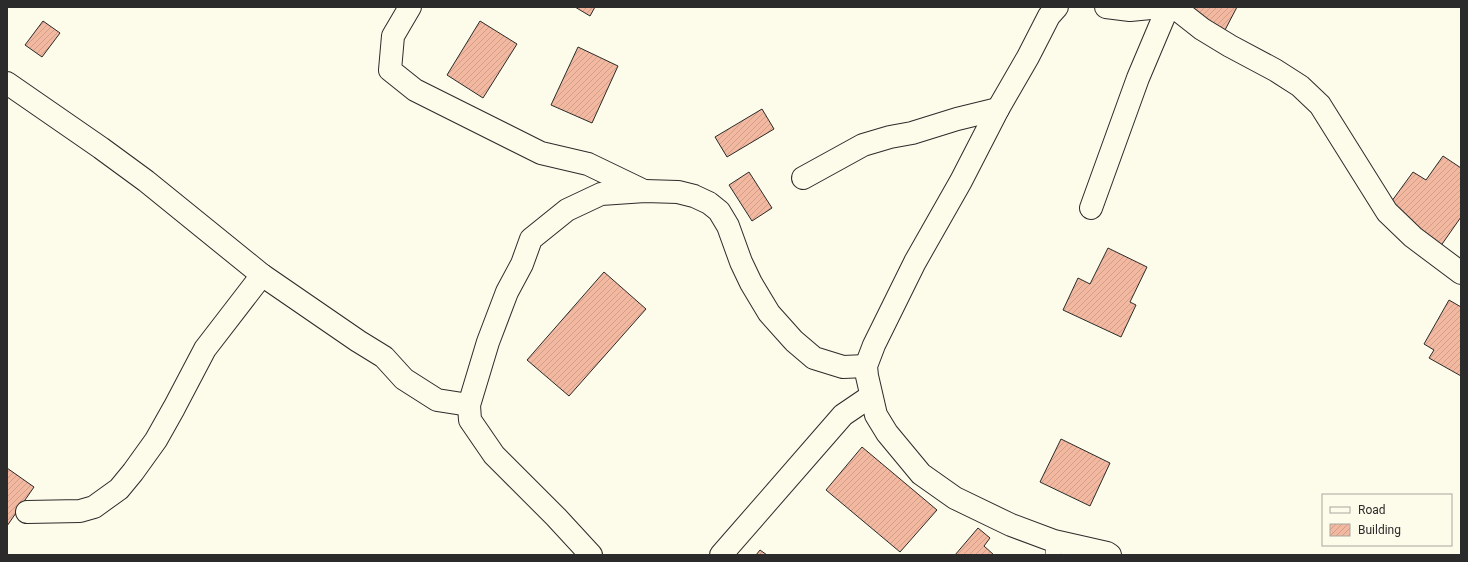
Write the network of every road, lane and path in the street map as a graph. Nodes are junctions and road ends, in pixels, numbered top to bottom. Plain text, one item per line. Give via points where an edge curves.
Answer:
1 (410, 7) edge
2 (1057, 7) edge
3 (1106, 7) edge
4 (1161, 7) edge
5 (1168, 7) edge
6 (1174, 7) edge
7 (7, 83) edge
8 (998, 109) junction
9 (803, 178) dead end
10 (645, 191) junction
11 (1091, 208) dead end
12 (1461, 273) edge
13 (262, 275) junction
14 (866, 366) junction
15 (872, 396) junction
16 (469, 405) junction
17 (26, 512) dead end
18 (1053, 548) edge
19 (591, 555) edge
20 (721, 555) edge
21 (1110, 555) edge

1 - 10 street via 393,36 390,70 415,90 541,153 588,164
2 - 8 street via 1048,16
3 - 4 street via 1130,10
5 - 11 street via 1138,78
6 - 12 street via 1230,46 1300,86 1320,105 1387,212 1413,237
7 - 13 street via 146,181
8 - 9 street via 863,145
8 - 14 street via 915,262
10 - 14 street via 678,192 709,203 719,211 728,226 741,262 769,313 794,341 814,358 843,367
10 - 16 street via 601,194 567,210 531,239 488,342
13 - 16 street via 384,356 404,379 437,400
13 - 17 street via 205,349 156,440 119,489 94,507 80,512
14 - 15 street
15 - 18 street via 876,415 887,433 921,474 955,498
15 - 20 street via 843,415
16 - 19 street via 470,420 494,455
18 - 21 street

